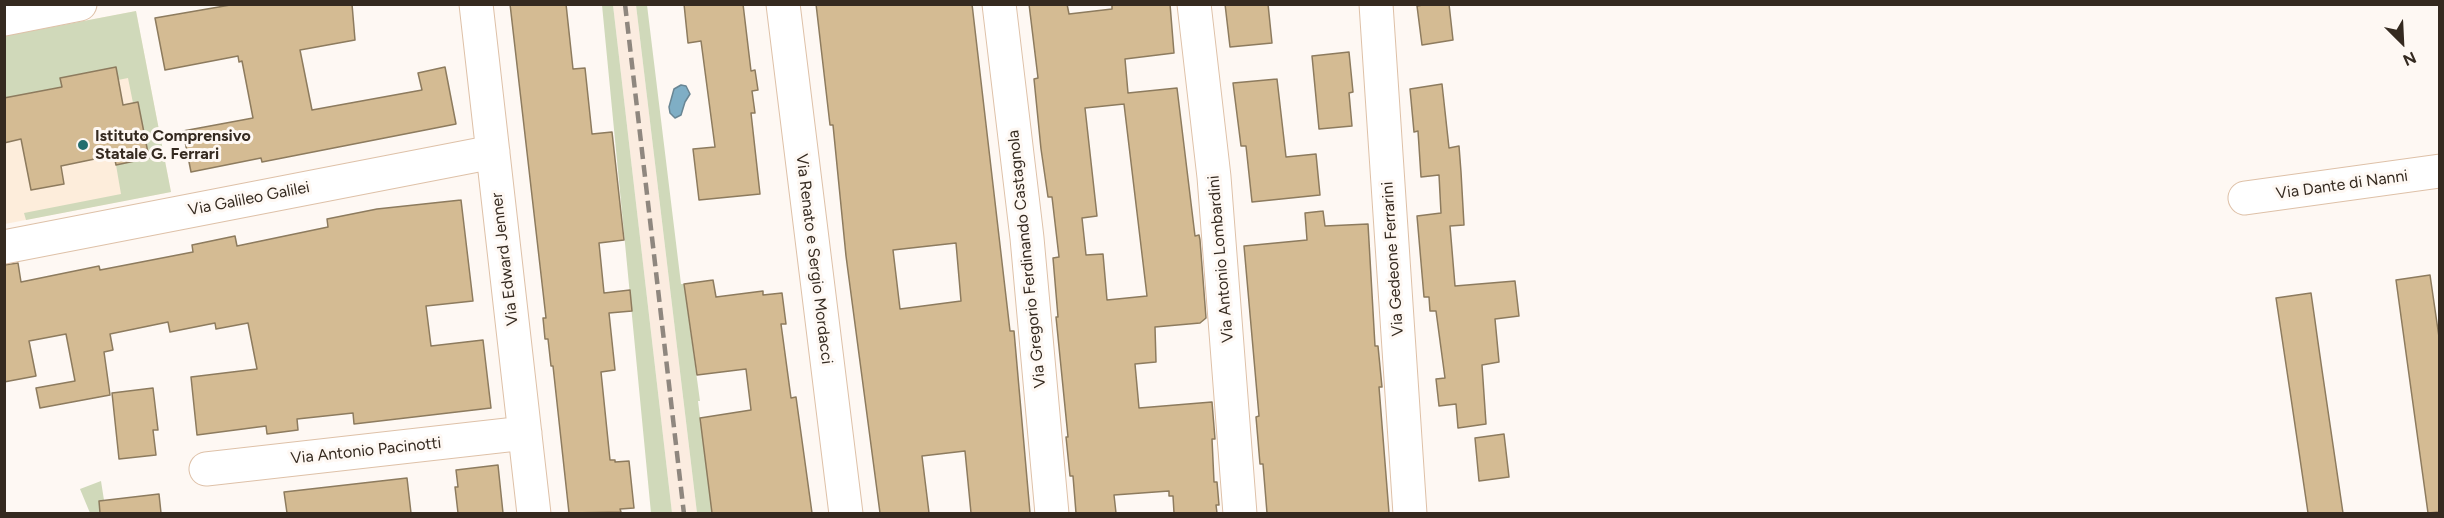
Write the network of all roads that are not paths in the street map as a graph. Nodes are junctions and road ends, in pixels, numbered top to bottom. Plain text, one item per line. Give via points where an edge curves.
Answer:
1 (80, 4) edge
2 (476, 4) edge
3 (783, 4) edge
4 (999, 4) edge
5 (1194, 4) edge
6 (1376, 4) edge
7 (4, 19) edge
8 (493, 152) junction
9 (2439, 171) edge
10 (2245, 198) dead end
11 (4, 247) edge
12 (525, 433) junction
13 (206, 469) dead end
14 (534, 513) edge
15 (846, 513) edge
16 (1052, 513) edge
17 (1240, 513) edge
18 (1410, 513) edge

1 - 7 street
2 - 8 street, Via Edward Jenner
3 - 15 street, Via Renato e Sergio Mordacci
4 - 16 street, Via Gregorio Ferdinando Castagnola via 1027,238
5 - 17 street, Via Antonio Lombardini via 1216,200
6 - 18 street, Via Gedeone Ferrarini
8 - 11 street, Via Galileo Galilei
8 - 12 street, Via Edward Jenner
9 - 10 street, Via Dante di Nanni
12 - 13 street, Via Antonio Pacinotti
12 - 14 street, Via Edward Jenner

